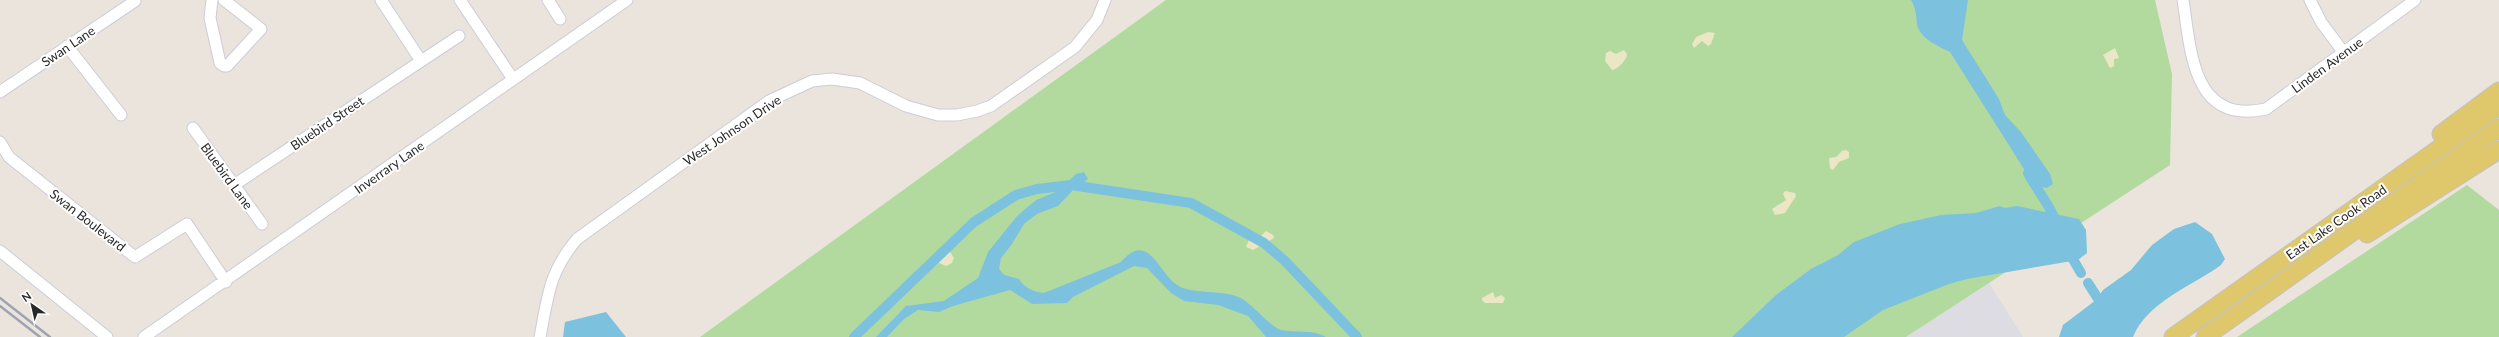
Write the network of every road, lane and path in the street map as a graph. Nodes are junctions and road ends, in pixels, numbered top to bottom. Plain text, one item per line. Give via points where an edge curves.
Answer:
1 (212, 0) edge
2 (224, 0) edge
3 (381, 0) edge
4 (460, 0) edge
5 (548, 0) edge
6 (627, 0) edge
7 (1105, 0) edge
8 (2183, 0) edge
9 (2310, 0) edge
10 (2415, 0) edge
11 (136, 1) edge
12 (560, 19) dead end
13 (459, 36) dead end
14 (67, 46) junction
15 (2344, 53) junction
16 (421, 61) junction
17 (513, 78) junction
18 (2499, 91) edge
19 (0, 92) edge
20 (2499, 106) edge
21 (121, 115) dead end
22 (193, 128) dead end
23 (2499, 128) edge
24 (0, 142) edge
25 (2499, 150) edge
26 (234, 185) junction
27 (2340, 220) junction
28 (262, 224) dead end
29 (0, 252) edge
30 (2314, 261) junction
31 (226, 282) junction
32 (148, 336) edge
33 (107, 337) edge
34 (540, 337) edge
35 (2173, 337) edge
36 (2205, 337) edge

1 - 2 street via 210,18 220,63 224,66 260,29
3 - 16 street
4 - 17 street
5 - 12 street
6 - 17 street, Inverrary Lane
7 - 34 street, West Johnson Drive via 1097,20 1075,47 1000,100 977,111 957,115 926,112 906,106 860,83 832,79 812,81 770,101 577,239 555,269 549,286
8 - 15 street, Linden Avenue via 2198,80 2208,94 2220,104 2233,109 2249,113 2266,109
9 - 15 street via 2321,22
10 - 15 street, Linden Avenue
11 - 14 street, Swan Lane
13 - 16 street, Bluebird Street
14 - 19 street, Swan Lane
14 - 21 street
16 - 26 street, Bluebird Street
17 - 31 street, Inverrary Lane
18 - 27 main road via 2383,177
20 - 27 main road, East Lake Cook Road
22 - 26 street, Bluebird Lane
23 - 30 main road, East Lake Cook Road
24 - 31 street, Swan Boulevard via 9,157 135,257 187,224
25 - 30 main road via 2379,228
26 - 28 street, Bluebird Lane
27 - 35 main road, East Lake Cook Road
29 - 33 street
30 - 36 main road, East Lake Cook Road
31 - 32 street, Inverrary Lane

